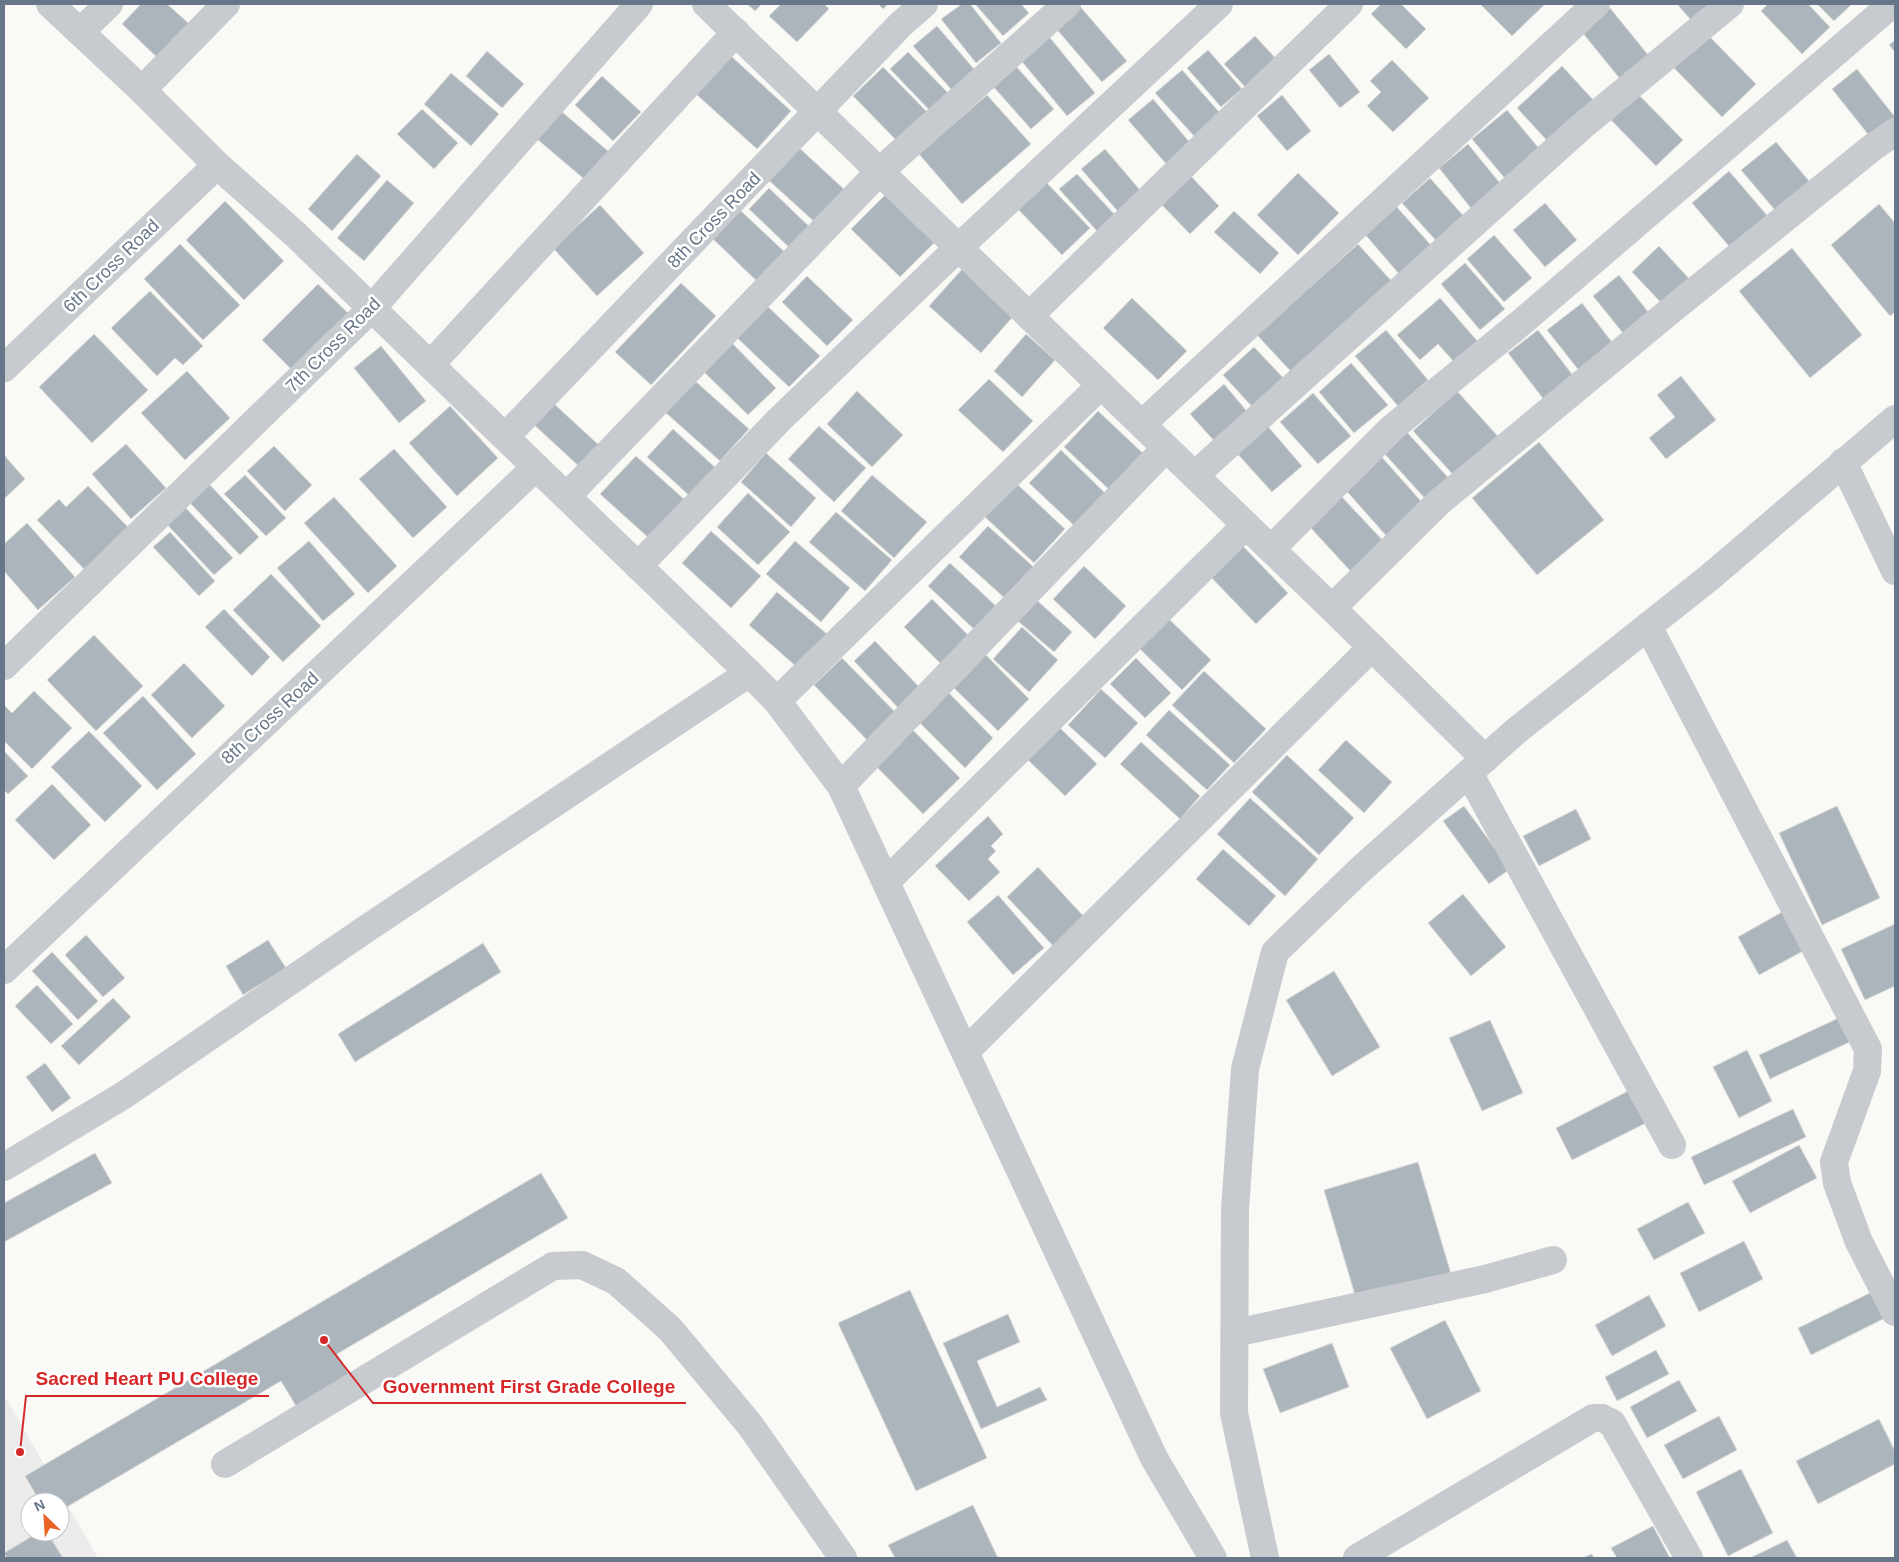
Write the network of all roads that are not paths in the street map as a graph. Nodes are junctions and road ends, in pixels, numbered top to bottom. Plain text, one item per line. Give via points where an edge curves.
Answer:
1 (50, 4) edge
2 (109, 4) edge
3 (226, 4) edge
4 (640, 4) edge
5 (706, 4) edge
6 (924, 4) edge
7 (1067, 4) edge
8 (1219, 4) edge
9 (1349, 4) edge
10 (1596, 4) edge
11 (1730, 4) edge
12 (1892, 4) edge
13 (80, 32) junction
14 (736, 32) junction
15 (142, 90) junction
16 (818, 112) junction
17 (1895, 132) edge
18 (217, 165) junction
19 (880, 171) junction
20 (958, 248) junction
21 (372, 308) junction
22 (1029, 316) junction
23 (430, 365) junction
24 (4, 368) edge
25 (1101, 385) junction
26 (1895, 419) edge
27 (1142, 424) junction
28 (505, 437) junction
29 (1166, 448) junction
30 (1843, 462) junction
31 (536, 467) junction
32 (1194, 475) junction
33 (567, 496) junction
34 (1246, 525) junction
35 (1271, 548) junction
36 (638, 566) junction
37 (1895, 571) edge
38 (1332, 608) junction
39 (1648, 626) junction
40 (1372, 647) junction
41 (4, 666) edge
42 (749, 673) junction
43 (777, 701) junction
44 (1477, 766) junction
45 (841, 786) junction
46 (887, 881) junction
47 (4, 970) edge
48 (966, 1051) junction
49 (1672, 1145) dead end
50 (4, 1167) edge
51 (1553, 1260) dead end
52 (1895, 1312) edge
53 (1235, 1333) junction
54 (225, 1464) dead end
55 (1208, 1556) edge
56 (843, 1558) edge
57 (1265, 1558) edge
58 (1358, 1558) edge
59 (1689, 1558) edge

1 - 13 street
2 - 13 street
3 - 15 street
4 - 21 street, 7th Cross Road
5 - 14 street
6 - 16 street, 8th Cross Road
7 - 19 street
8 - 20 street
9 - 22 street
10 - 27 street
11 - 32 street via 1581,127
12 - 35 street via 1530,315 1392,428
13 - 15 street
14 - 16 street
14 - 23 street
15 - 18 street
16 - 19 street
16 - 28 street, 8th Cross Road
17 - 38 street via 1708,280 1439,502
18 - 21 street
18 - 24 street, 6th Cross Road
19 - 20 street
19 - 33 street
20 - 22 street
20 - 36 street via 779,420
21 - 23 street
21 - 41 street, 7th Cross Road
22 - 25 street
23 - 28 street
25 - 27 street
25 - 43 street
26 - 30 street
27 - 29 street
28 - 31 street
29 - 32 street
29 - 45 street
30 - 37 street
30 - 39 street
31 - 33 street
31 - 47 street, 8th Cross Road
32 - 34 street
33 - 36 street
34 - 35 street
34 - 46 street
35 - 38 street
36 - 42 street
38 - 40 street
39 - 44 street via 1516,730
39 - 52 street via 1868,1049 1867,1071 1834,1162 1837,1183 1859,1242
40 - 44 street
40 - 48 street
42 - 43 street
42 - 50 street via 124,1095
43 - 45 street
44 - 49 street
44 - 53 street via 1360,870 1275,952 1245,1069 1235,1209
45 - 46 street
46 - 48 street
48 - 55 street via 1154,1458
51 - 53 street via 1485,1279
53 - 57 street via 1234,1413
54 - 56 street via 553,1266 582,1265 616,1282 670,1329 750,1425
58 - 59 street via 1593,1418 1612,1423

